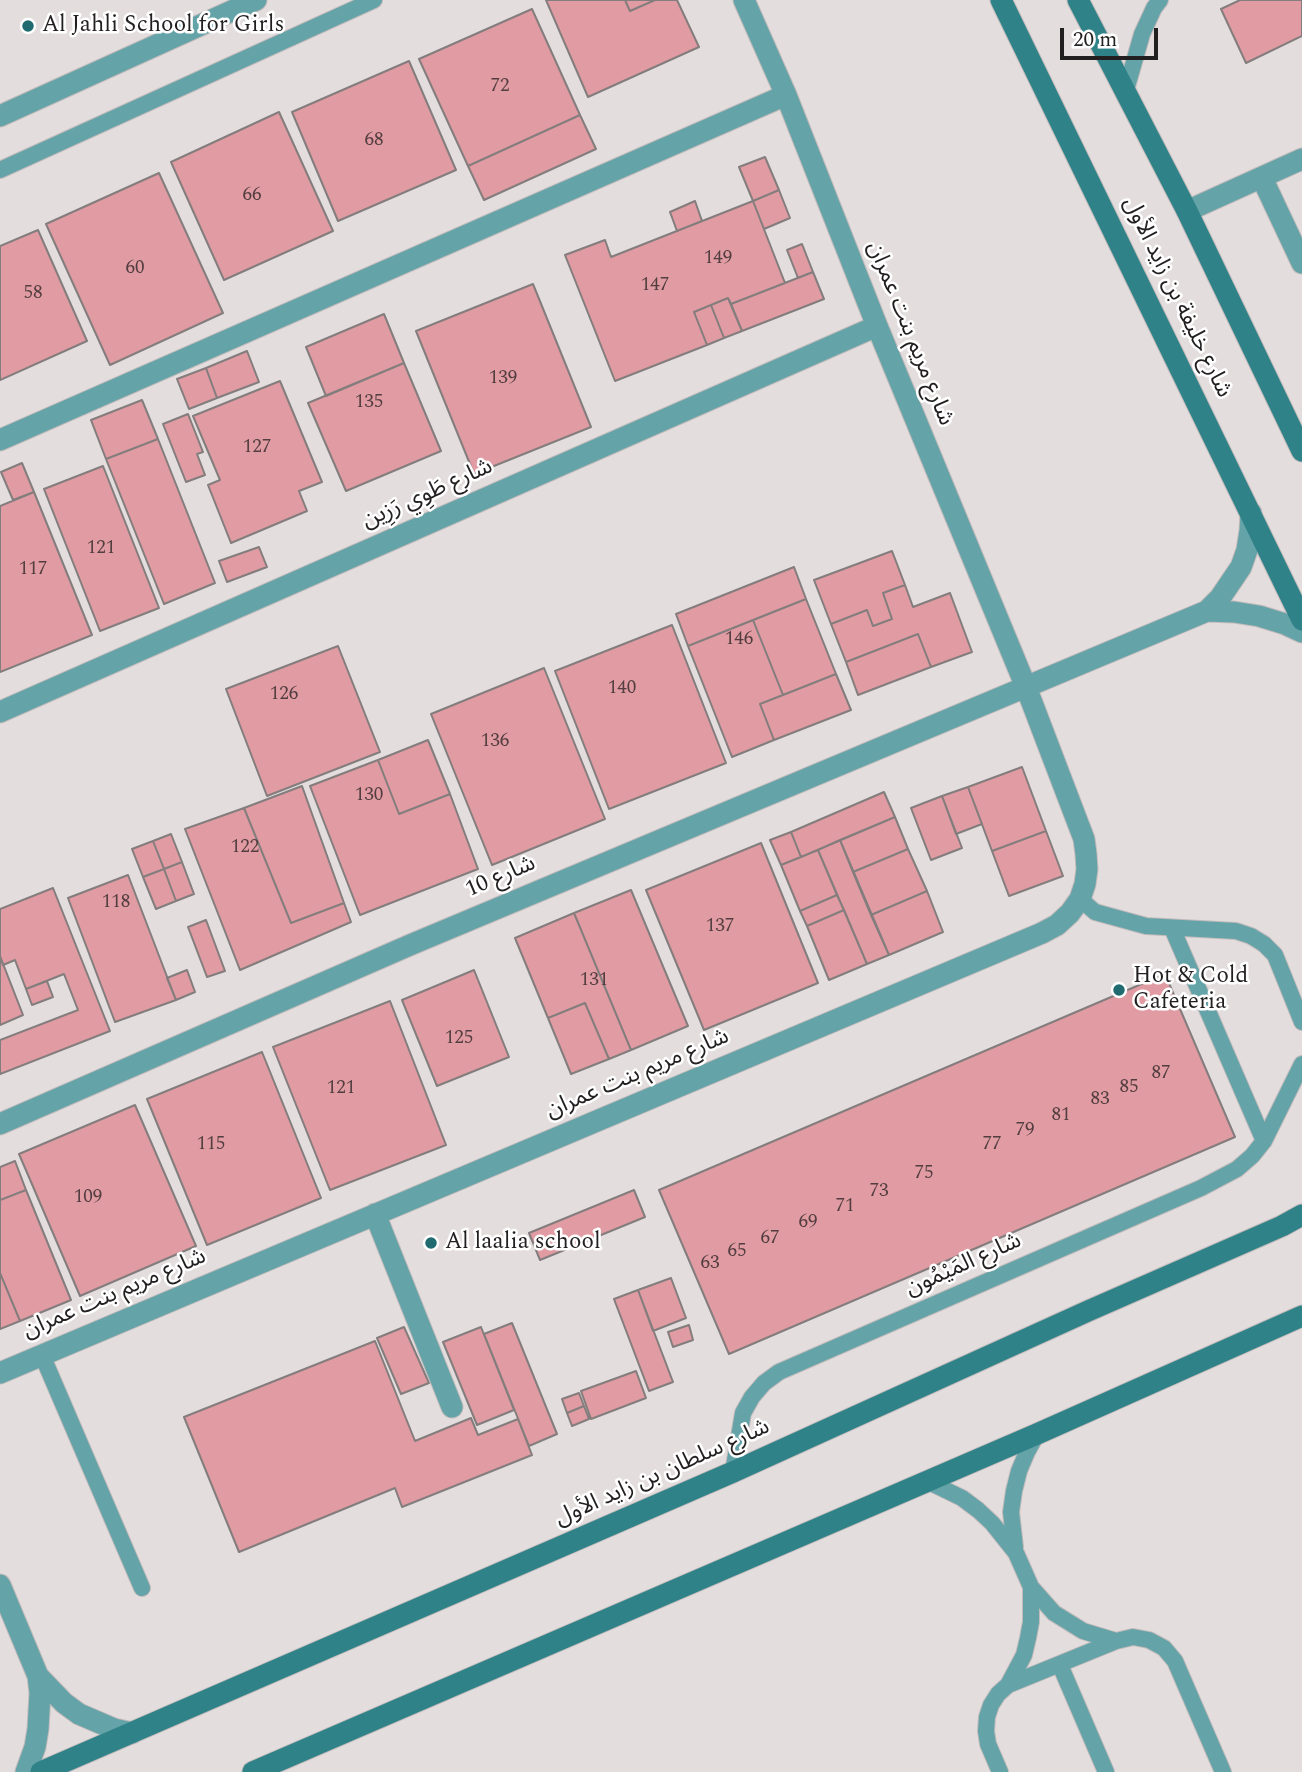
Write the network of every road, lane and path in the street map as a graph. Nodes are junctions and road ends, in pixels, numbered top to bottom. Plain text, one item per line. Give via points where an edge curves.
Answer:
1 (256, 0) edge
2 (374, 0) edge
3 (744, 0) edge
4 (1001, 0) edge
5 (1078, 0) edge
6 (1160, 0) edge
7 (1126, 90) junction
8 (786, 95) junction
9 (0, 116) edge
10 (1302, 159) edge
11 (0, 170) edge
12 (1262, 178) junction
13 (1187, 211) junction
14 (1302, 263) edge
15 (877, 326) junction
16 (0, 440) edge
17 (1302, 452) edge
18 (1251, 513) junction
19 (1207, 611) junction
20 (1302, 620) edge
21 (1302, 632) edge
22 (1026, 687) junction
23 (0, 712) edge
24 (1080, 898) junction
25 (1172, 928) junction
26 (1302, 1022) edge
27 (1302, 1064) edge
28 (0, 1124) edge
29 (1264, 1141) junction
30 (375, 1214) junction
31 (1302, 1215) edge
32 (1302, 1316) edge
33 (42, 1354) junction
34 (0, 1373) edge
35 (452, 1407) dead end
36 (1037, 1434) junction
37 (733, 1472) junction
38 (928, 1481) junction
39 (1016, 1553) junction
40 (0, 1585) edge
41 (1031, 1587) junction
42 (142, 1588) dead end
43 (1116, 1641) junction
44 (1060, 1664) junction
45 (38, 1676) junction
46 (1008, 1685) junction
47 (132, 1733) junction
48 (26, 1772) edge
49 (41, 1772) edge
50 (253, 1772) edge
51 (1000, 1772) edge
52 (1106, 1772) edge
53 (1223, 1772) edge

1 - 9 street
2 - 11 lane
3 - 8 street, شارع مريم بنت عمران
4 - 18 main road, شارع خليفة بن زايد الأول
5 - 7 main road, شارع خليفة بن زايد الأول
6 - 7 lane via 1142,34
7 - 13 main road, شارع خليفة بن زايد الأول
8 - 15 street, شارع مريم بنت عمران
8 - 16 street
10 - 12 street
12 - 13 street
12 - 14 street
13 - 17 main road, شارع خليفة بن زايد الأول
15 - 22 street, شارع مريم بنت عمران
15 - 23 street, شارع طَوِي رَزِين
18 - 19 street via 1241,567
18 - 20 main road, شارع خليفة بن زايد الأول
19 - 21 street via 1259,616
19 - 22 street
22 - 24 street, شارع مريم بنت عمران via 1084,839 1087,869
22 - 28 street, شارع 10 via 410,945
24 - 25 lane via 1095,912
24 - 30 street, شارع مريم بنت عمران via 1057,925 1042,933
25 - 26 lane via 1236,931 1264,944 1275,956
25 - 29 lane
27 - 29 lane, شارع المَيْمُون
29 - 37 lane, شارع المَيْمُون via 1237,1169 1220,1179 779,1372 758,1390 743,1413
30 - 33 street, شارع مريم بنت عمران
30 - 35 street
31 - 37 main road, شارع سلطان بن زايد الأول
32 - 36 main road
33 - 34 street, شارع مريم بنت عمران
33 - 42 lane
36 - 38 main road
36 - 39 lane via 1014,1491 1011,1512
37 - 47 main road, شارع سلطان بن زايد الأول
38 - 39 lane via 978,1510
38 - 50 main road
39 - 41 lane
40 - 45 street
41 - 43 lane via 1068,1623
41 - 46 lane via 1028,1638
43 - 44 lane
43 - 53 lane via 1149,1640 1175,1661
44 - 46 lane
44 - 52 lane
45 - 47 street via 79,1714
45 - 48 street via 38,1729
46 - 51 lane via 987,1717 988,1744
47 - 49 main road, شارع سلطان بن زايد الأول

